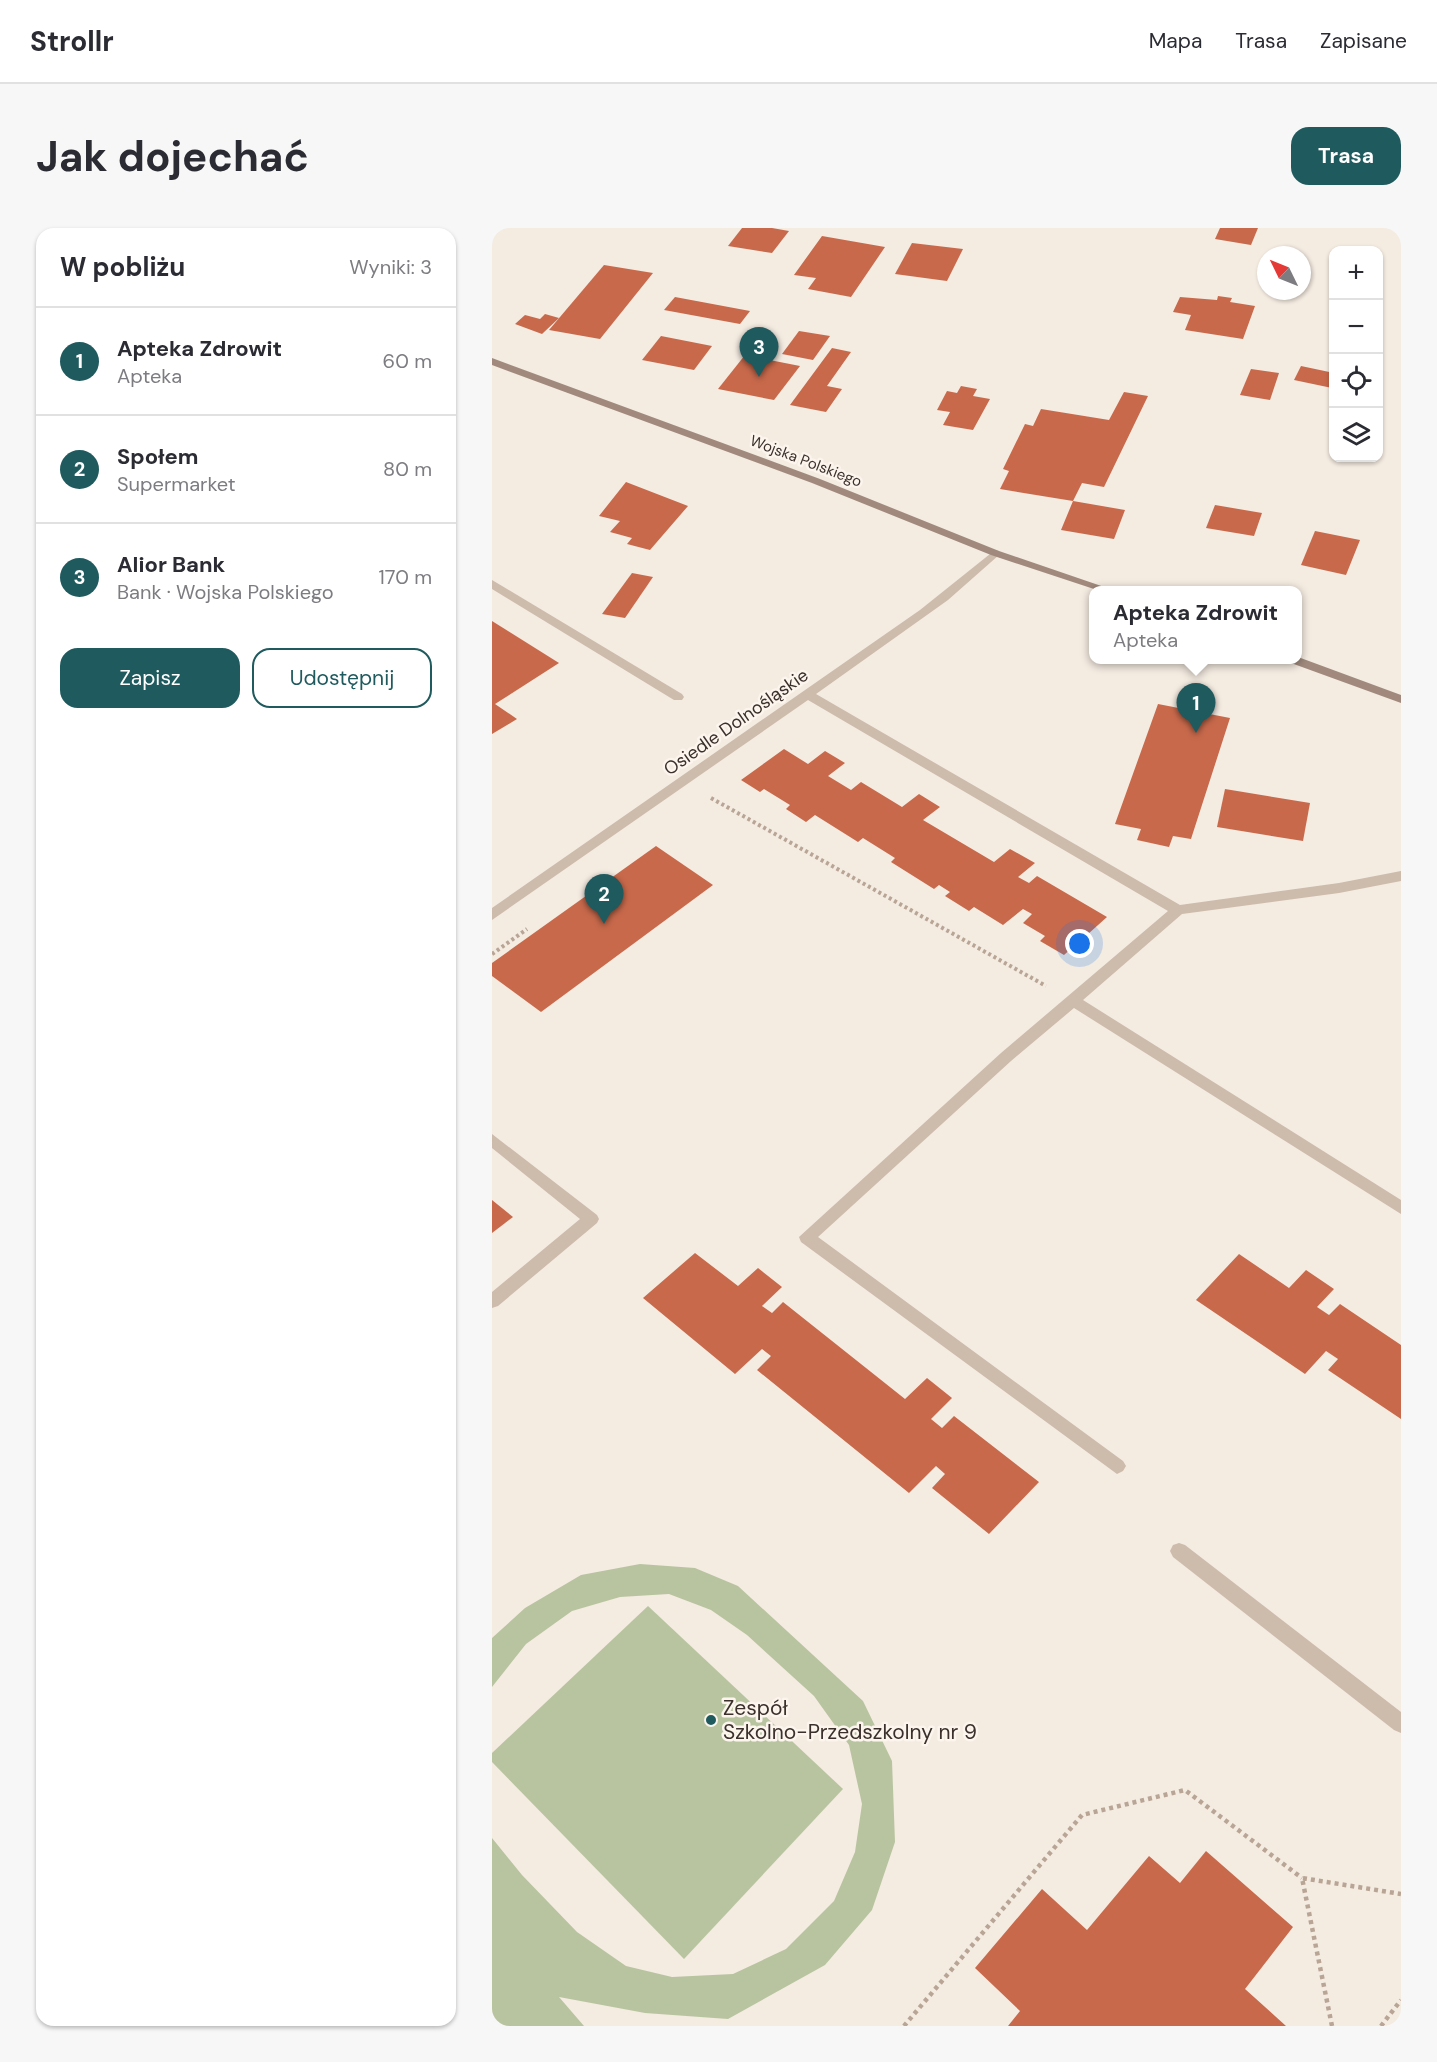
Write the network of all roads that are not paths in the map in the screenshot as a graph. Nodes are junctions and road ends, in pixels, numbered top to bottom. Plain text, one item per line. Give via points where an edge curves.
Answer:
1 (492, 361) edge
2 (995, 553) junction
3 (492, 584) edge
4 (1092, 586) edge
5 (1302, 663) edge
6 (807, 694) junction
7 (678, 697) dead end
8 (1401, 699) edge
9 (1401, 876) edge
10 (1178, 910) junction
11 (492, 915) edge
12 (1073, 1001) junction
13 (492, 1140) edge
14 (1401, 1208) edge
15 (492, 1301) edge
16 (1117, 1466) dead end
17 (1179, 1551) dead end
18 (1401, 1724) edge

1 - 2 street, Wojska Polskiego via 816,481
2 - 4 street, Wojska Polskiego
2 - 6 street, Osiedle Dolnośląskie via 957,586
3 - 7 street
5 - 8 street
6 - 10 street
6 - 11 street, Osiedle Dolnośląskie
9 - 10 street
10 - 12 street
12 - 14 street
12 - 16 street via 807,1237
13 - 15 street via 591,1219
17 - 18 street

